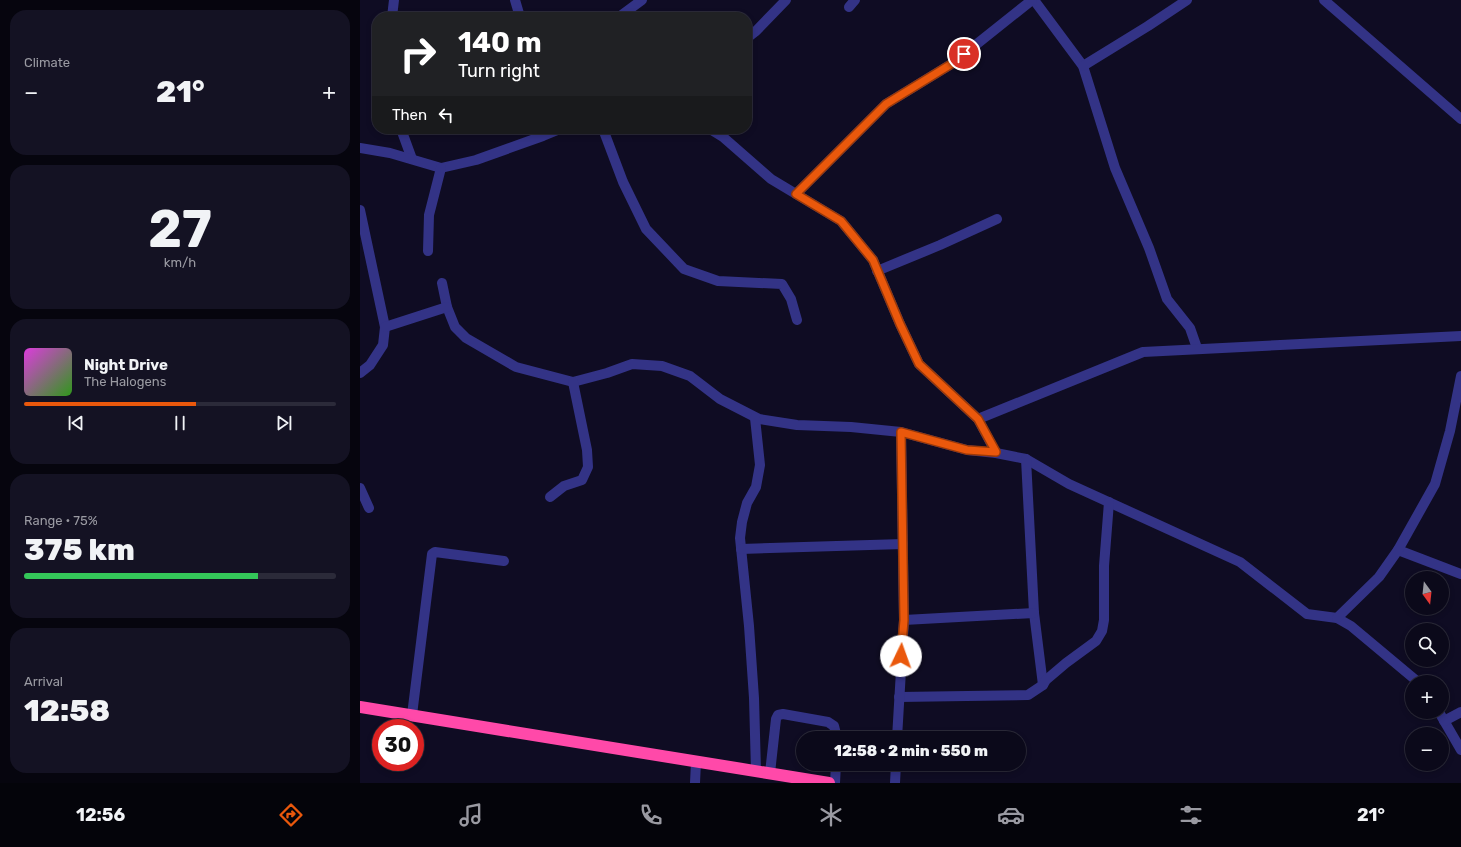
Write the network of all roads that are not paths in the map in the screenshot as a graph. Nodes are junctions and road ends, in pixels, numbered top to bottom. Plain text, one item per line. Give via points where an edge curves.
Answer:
1 (394, 0) edge
2 (515, 0) edge
3 (642, 0) edge
4 (786, 0) edge
5 (1033, 0) edge
6 (1187, 0) edge
7 (1324, 0) edge
8 (393, 12) edge
9 (519, 12) edge
10 (626, 12) edge
11 (752, 34) edge
12 (1083, 66) junction
13 (1461, 118) edge
14 (403, 134) edge
15 (548, 134) edge
16 (605, 134) edge
17 (718, 134) edge
18 (360, 148) edge
19 (412, 159) junction
20 (441, 168) junction
21 (796, 194) junction
22 (360, 210) edge
23 (997, 219) dead end
24 (428, 251) dead end
25 (877, 270) junction
26 (442, 283) dead end
27 (447, 307) junction
28 (797, 320) dead end
29 (385, 327) junction
30 (1461, 336) edge
31 (1197, 348) junction
32 (360, 373) edge
33 (1461, 376) edge
34 (573, 382) junction
35 (755, 418) junction
36 (978, 419) junction
37 (901, 432) junction
38 (996, 452) junction
39 (1026, 459) junction
40 (360, 488) edge
41 (550, 497) dead end
42 (1109, 502) junction
43 (369, 508) dead end
44 (903, 544) junction
45 (741, 549) junction
46 (1398, 550) junction
47 (504, 560) dead end
48 (1461, 574) edge
49 (1034, 613) junction
50 (1337, 618) junction
51 (904, 620) junction
52 (1410, 675) edge
53 (1043, 685) junction
54 (899, 697) junction
55 (360, 707) edge
56 (1461, 712) edge
57 (1449, 714) edge
58 (412, 716) junction
59 (1443, 719) edge
60 (835, 731) edge
61 (897, 731) edge
62 (1461, 750) edge
63 (696, 762) junction
64 (756, 771) junction
65 (836, 771) edge
66 (896, 771) edge
67 (770, 774) junction
68 (695, 783) edge
69 (829, 783) edge
70 (835, 783) edge
71 (895, 783) edge

1 - 8 street
2 - 9 street
3 - 10 street
4 - 11 street
5 - 12 street
5 - 21 street via 953,63 886,104
6 - 12 street
7 - 13 street
12 - 31 street via 1115,168 1149,248 1167,299 1190,328
14 - 19 street
15 - 20 street via 476,160
16 - 28 street via 623,182 646,228 684,269 718,281 782,284 791,299
17 - 21 street via 771,179
18 - 19 street
19 - 20 street
20 - 24 street via 429,215
21 - 25 street via 841,221 873,260
22 - 29 street
23 - 25 street
25 - 36 street via 919,364
26 - 27 street
27 - 29 street
27 - 34 street via 455,327 466,338 516,367
29 - 32 street via 383,345 370,365
30 - 31 street
31 - 36 street via 1143,352
33 - 46 street via 1450,431 1435,484
34 - 35 street via 632,364 662,366 690,376 720,399
34 - 41 street via 588,467 582,480 564,486
35 - 37 street via 797,425 851,426
35 - 45 street via 760,465 756,488 747,503 742,522
36 - 38 street
37 - 38 street via 967,450
37 - 44 street
38 - 39 street
39 - 42 street via 1069,484
39 - 49 street
40 - 43 street
42 - 50 street via 1240,562 1307,614
42 - 53 street via 1102,631 1096,641 1066,663
44 - 45 street
44 - 51 street
45 - 64 street via 754,698
46 - 48 street
46 - 50 street via 1379,577
47 - 58 street via 435,552 432,554
49 - 51 street
49 - 53 street
50 - 52 street via 1351,626
51 - 54 street
53 - 54 street via 1028,695
54 - 61 street
55 - 58 highway
56 - 57 street
58 - 63 highway
59 - 62 street
60 - 67 street via 834,726 828,722 778,715
63 - 64 highway
63 - 68 street
64 - 67 highway
65 - 70 street
66 - 71 street
67 - 69 highway

